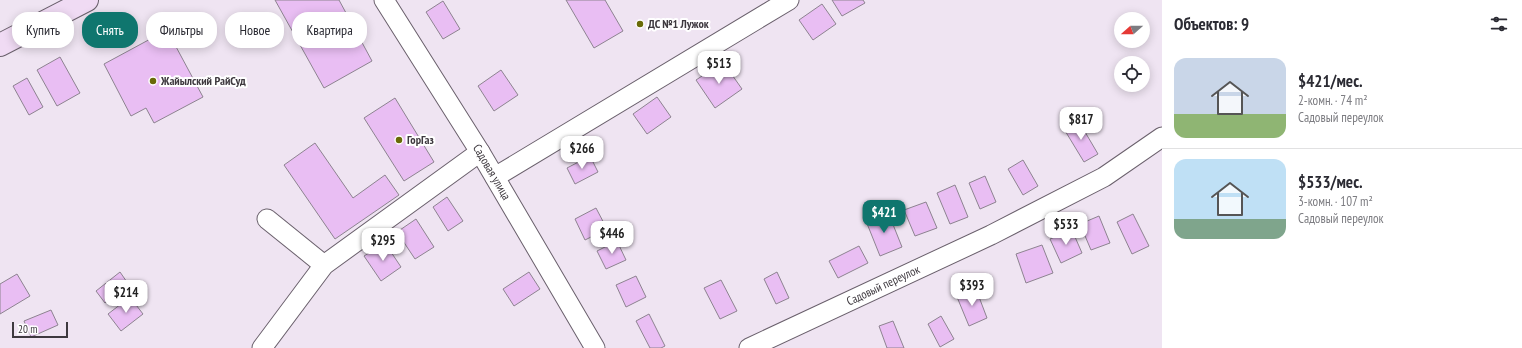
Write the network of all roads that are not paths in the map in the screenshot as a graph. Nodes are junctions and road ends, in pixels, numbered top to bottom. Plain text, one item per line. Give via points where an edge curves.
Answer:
1 (87, 0) edge
2 (384, 0) edge
3 (789, 0) edge
4 (0, 45) edge
5 (1162, 137) edge
6 (480, 152) junction
7 (495, 177) junction
8 (267, 219) dead end
9 (324, 265) junction
10 (262, 348) edge
11 (595, 348) edge
12 (749, 348) edge

1 - 4 street
2 - 6 street, Садовая улица
3 - 7 street
5 - 12 street, Садовый переулок via 1104,177 1012,224
6 - 7 street, Садовая улица
6 - 9 street
7 - 11 street, Садовая улица
8 - 9 street
9 - 10 street

